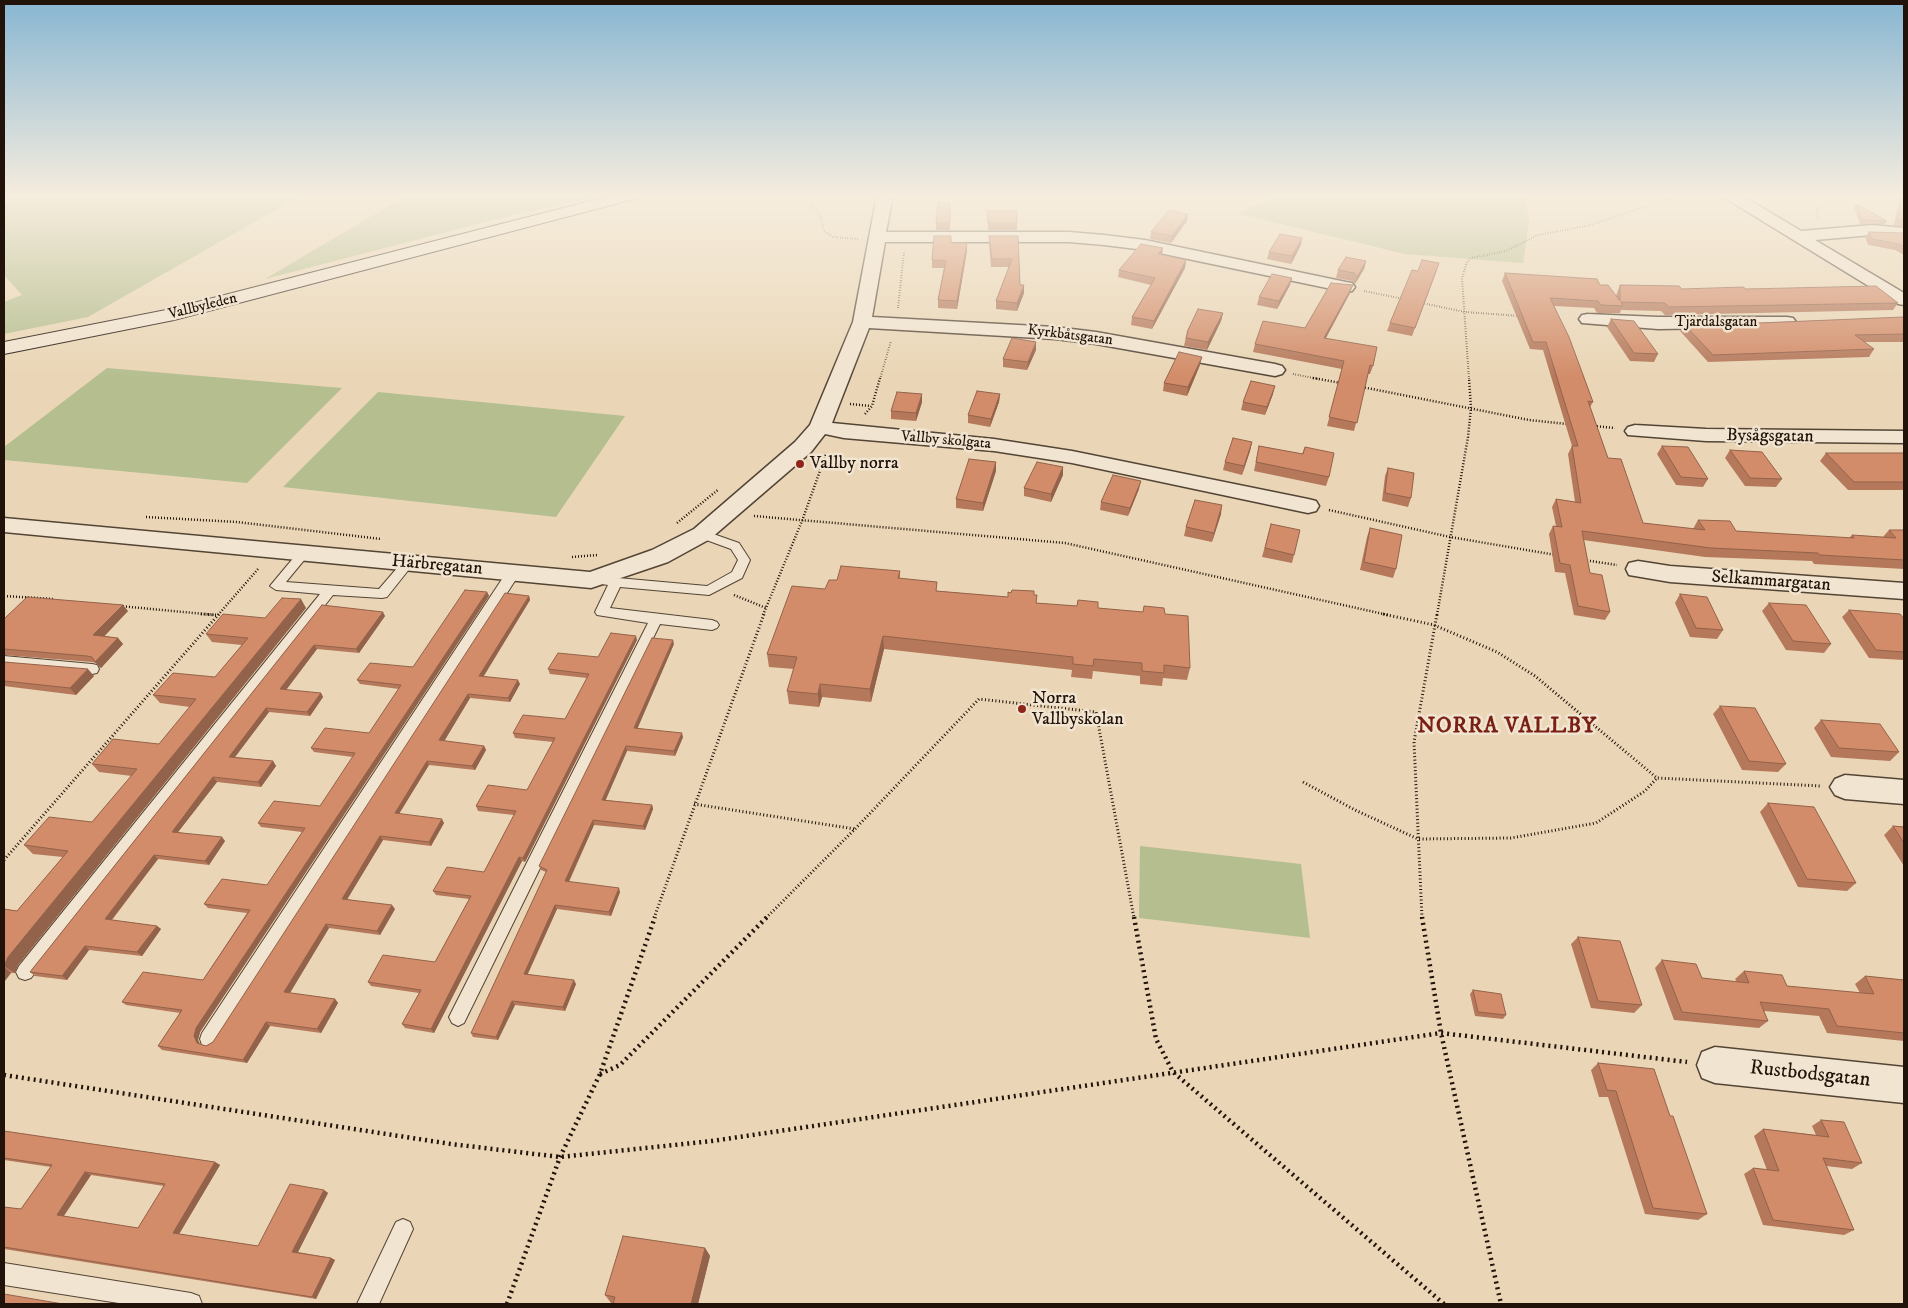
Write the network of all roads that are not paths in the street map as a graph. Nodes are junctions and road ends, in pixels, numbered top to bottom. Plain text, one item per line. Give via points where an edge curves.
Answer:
1 (398, 256) edge
2 (874, 256) edge
3 (1194, 256) edge
4 (1832, 256) edge
5 (1346, 287) edge
6 (1904, 300) edge
7 (1588, 319) dead end
8 (862, 322) junction
9 (1800, 322) edge
10 (4, 348) edge
11 (1275, 370) road end
12 (820, 427) junction
13 (1635, 430) road end
14 (1904, 437) edge
15 (1308, 506) road end
16 (4, 525) edge
17 (702, 534) junction
18 (304, 553) junction
19 (408, 563) junction
20 (1638, 569) road end
21 (513, 573) junction
22 (591, 580) junction
23 (616, 582) junction
24 (330, 590) junction
25 (1904, 591) edge
26 (656, 619) junction
27 (712, 625) dead end
28 (4, 661) edge
29 (92, 669) edge
30 (1845, 787) road end
31 (1904, 792) edge
32 (25, 972) dead end
33 (458, 1017) dead end
34 (209, 1039) dead end
35 (1715, 1065) road end
36 (1904, 1085) edge
37 (403, 1228) dead end
38 (4, 1274) edge
39 (191, 1304) edge
40 (368, 1304) edge

1 - 10 main road, Vallbyleden via 176,314
2 - 8 street
3 - 5 street
4 - 6 street
7 - 9 street, Tjärdalsgatan via 1658,323
8 - 11 street, Kyrkbåtsgatan via 1055,333
8 - 12 street
12 - 15 street, Vallby skolgata via 1052,454 1154,472
12 - 17 street, Härbregatan via 803,447
13 - 14 street, Bysågsgatan via 1716,436
16 - 18 street, Härbregatan
17 - 22 street, Härbregatan via 660,556
17 - 23 lane via 735,546 744,560 737,575 709,591
18 - 19 street, Härbregatan
18 - 24 lane via 276,586
19 - 21 street, Härbregatan
19 - 24 lane via 382,594
20 - 25 street, Selkammargatan
21 - 22 street, Härbregatan
21 - 34 lane
22 - 23 lane
23 - 26 lane via 602,612
24 - 32 lane
26 - 27 lane
26 - 33 lane
28 - 29 lane
30 - 31 street
35 - 36 street, Rustbodsgatan
37 - 40 lane
38 - 39 lane

